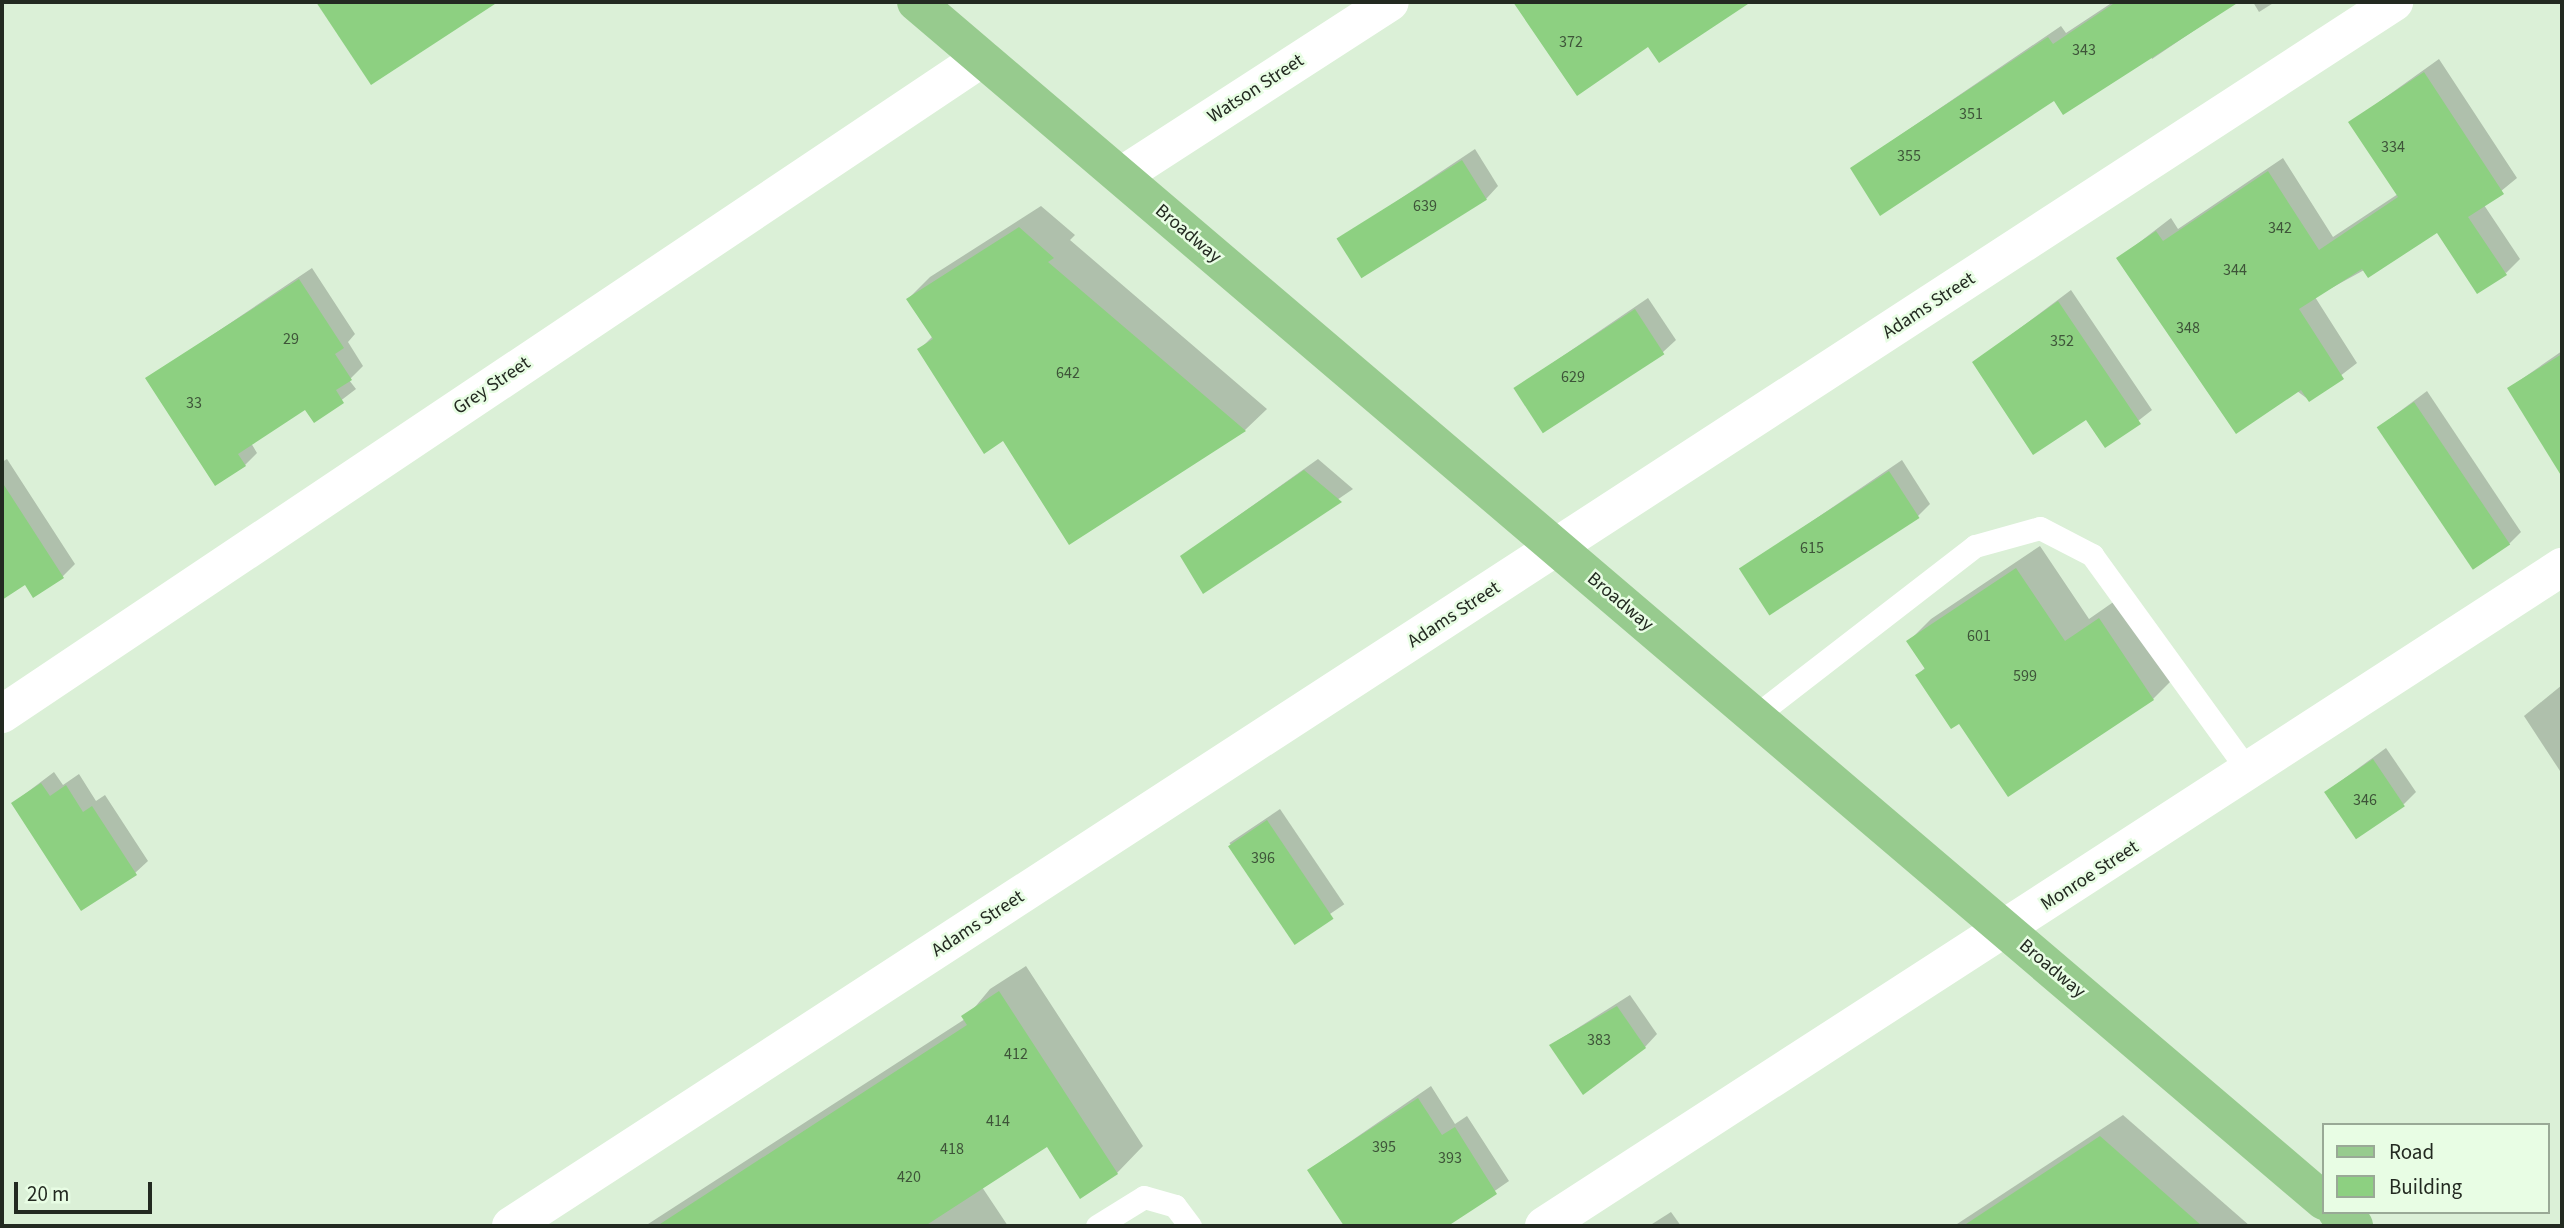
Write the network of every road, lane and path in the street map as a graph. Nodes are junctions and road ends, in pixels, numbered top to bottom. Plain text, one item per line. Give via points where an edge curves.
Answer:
1 (916, 2) edge
2 (1390, 2) edge
3 (2394, 2) edge
4 (982, 58) junction
5 (1121, 176) junction
6 (1558, 548) junction
7 (2562, 567) edge
8 (2, 714) edge
9 (1755, 716) junction
10 (2249, 772) junction
11 (2007, 931) junction
12 (2322, 1199) edge
13 (2339, 1214) edge
14 (511, 1226) edge
15 (1097, 1226) edge
16 (1191, 1226) edge
17 (1544, 1226) edge
18 (2354, 1226) edge

1 - 4 main road, Broadway
2 - 5 street, Watson Street
3 - 6 street, Adams Street
4 - 5 main road, Broadway
4 - 8 street, Grey Street
5 - 6 main road, Broadway
6 - 9 main road, Broadway
6 - 14 street, Adams Street
7 - 10 street, Monroe Street
9 - 10 lane via 1975,546 2040,528 2092,555
9 - 11 main road, Broadway
10 - 11 street, Monroe Street
11 - 12 main road, Broadway
11 - 17 street, Monroe Street
13 - 18 main road
15 - 16 lane via 1144,1197 1175,1206

